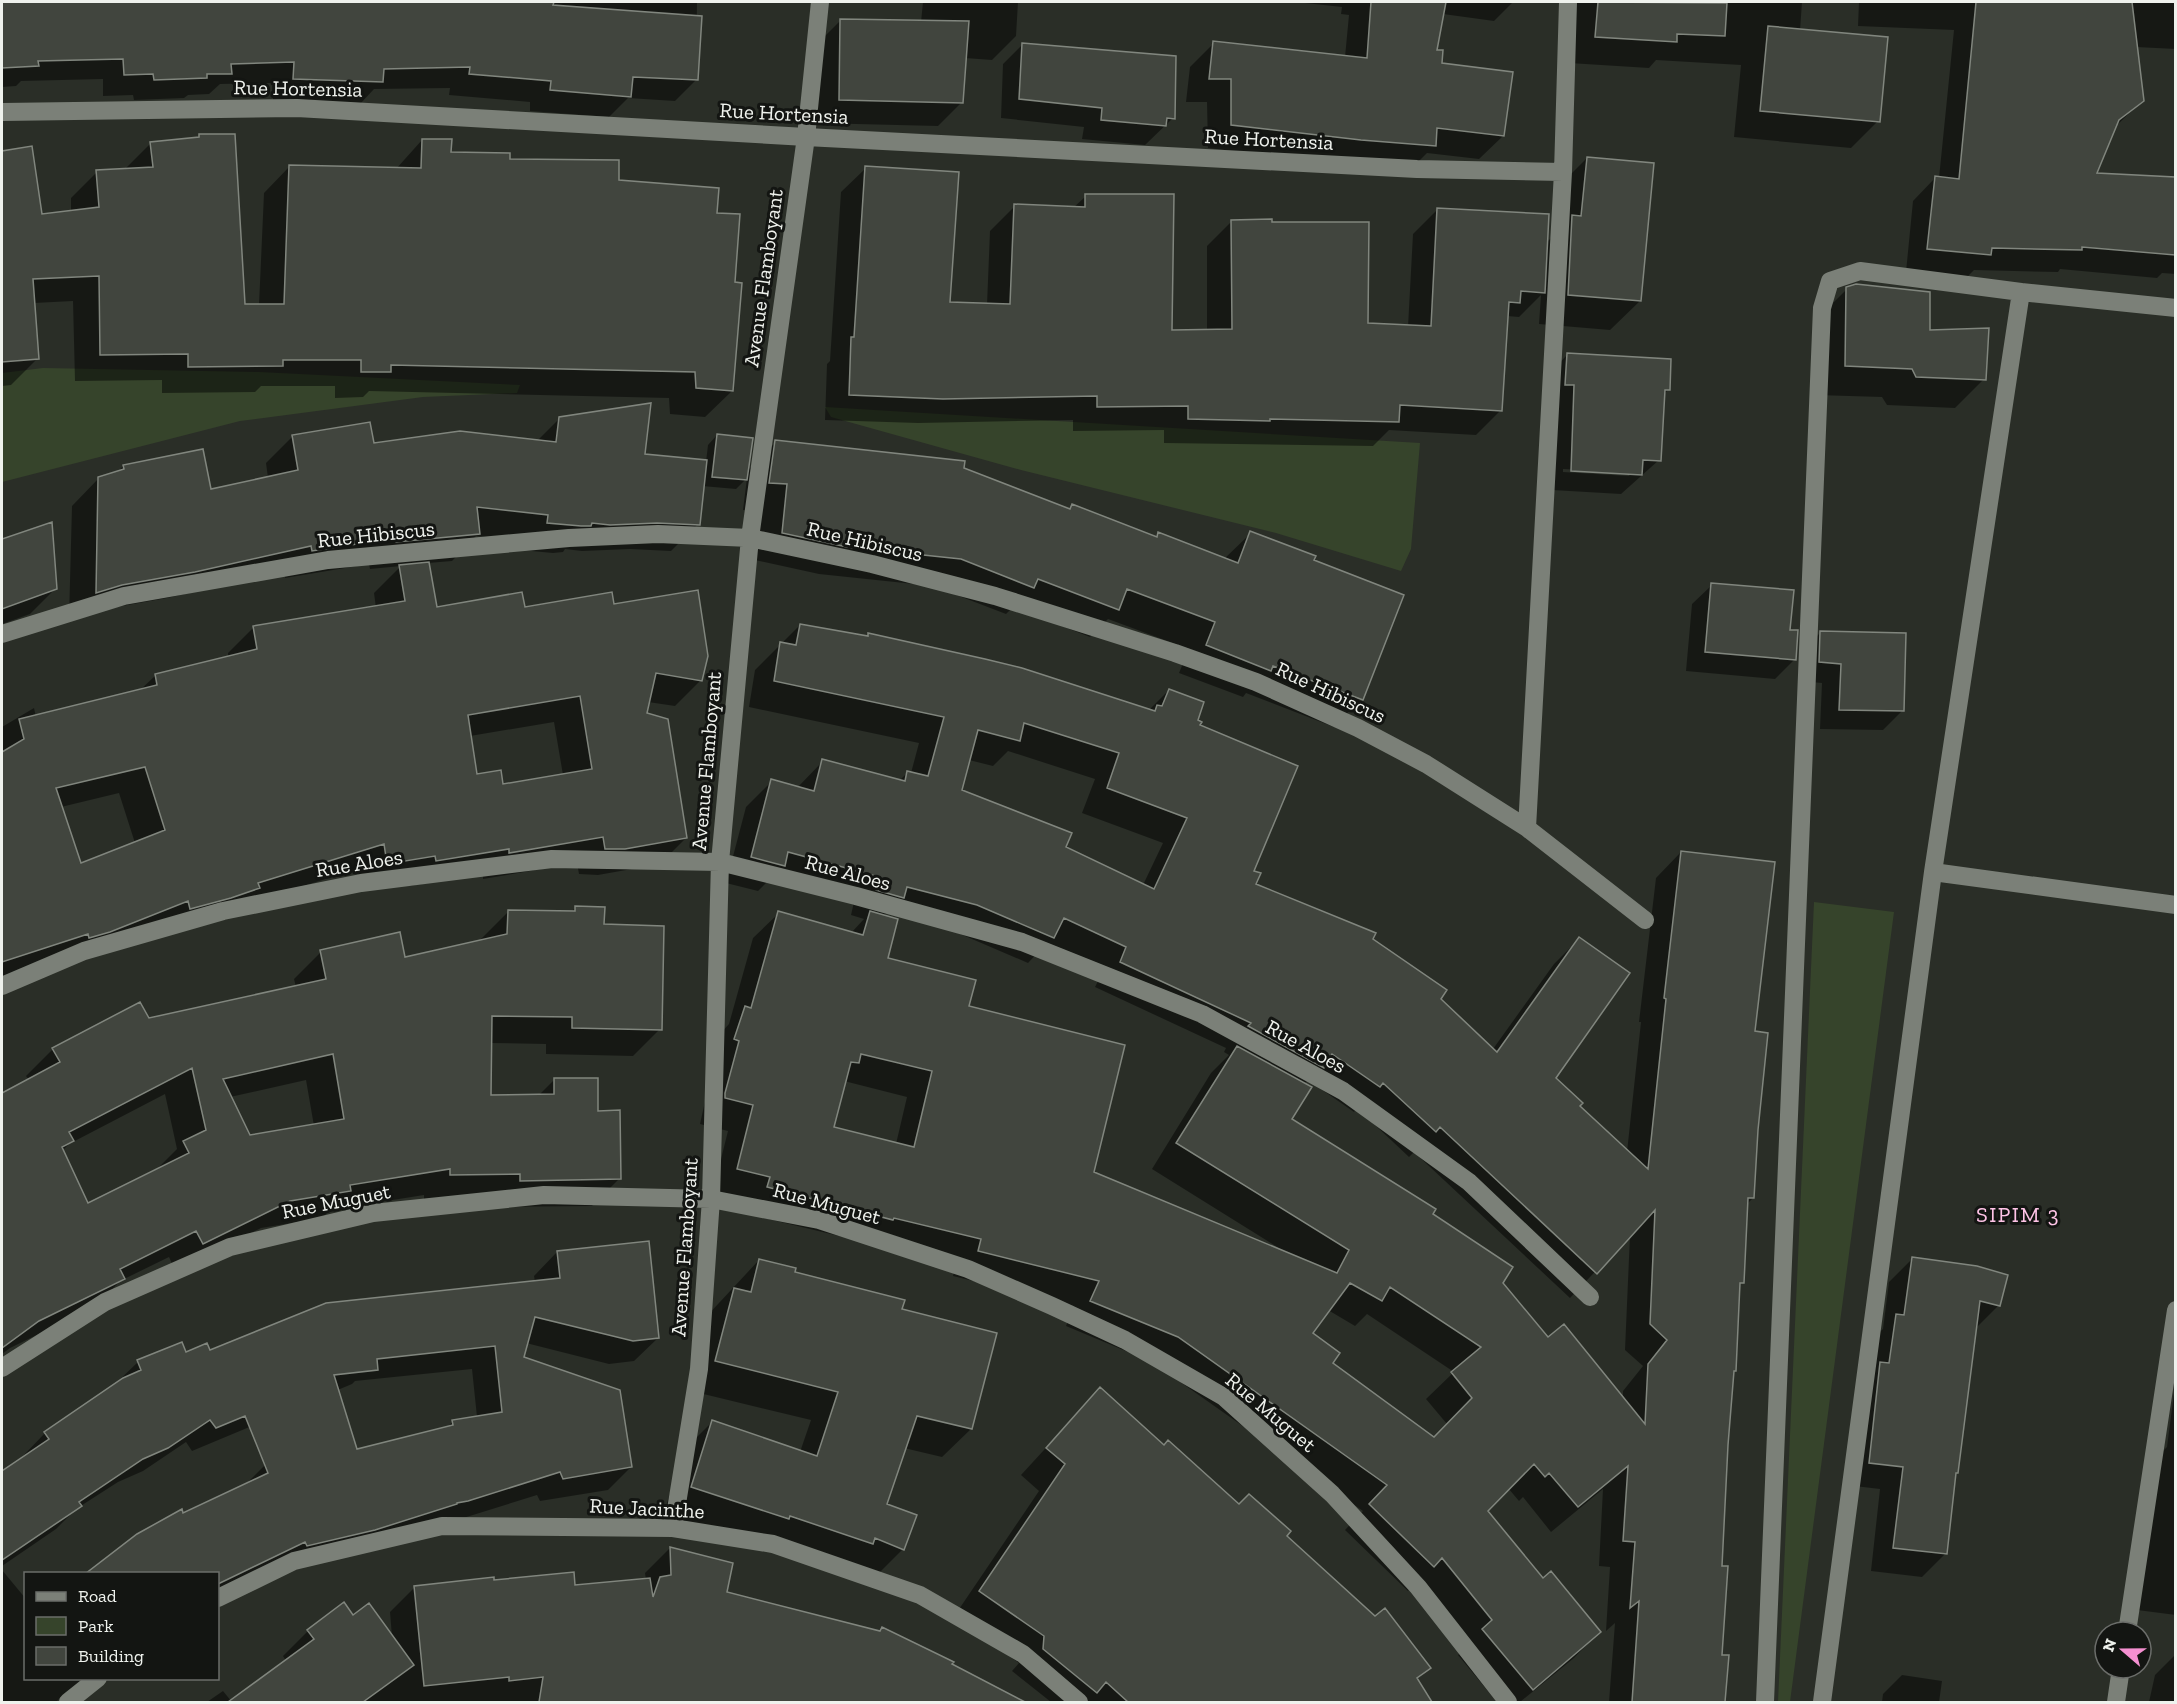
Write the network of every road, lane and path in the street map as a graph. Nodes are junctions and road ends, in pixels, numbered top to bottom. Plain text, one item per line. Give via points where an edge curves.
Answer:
1 (820, 2) edge
2 (1568, 2) edge
3 (2, 112) edge
4 (806, 137) junction
5 (1563, 172) junction
6 (2021, 292) junction
7 (2175, 308) edge
8 (750, 538) junction
9 (2, 634) edge
10 (1527, 828) junction
11 (720, 862) junction
12 (1933, 872) junction
13 (2175, 905) edge
14 (1645, 920) dead end
15 (2, 986) edge
16 (711, 1199) junction
17 (1590, 1297) dead end
18 (2175, 1310) edge
19 (2, 1368) edge
20 (673, 1528) junction
21 (219, 1598) edge
22 (2129, 1620) edge
23 (96, 1680) edge
24 (2119, 1680) edge
25 (68, 1702) edge
26 (1079, 1702) edge
27 (1508, 1702) edge
28 (1766, 1702) edge
29 (1822, 1702) edge
30 (2116, 1702) edge

1 - 4 street, Avenue Flamboyant
2 - 5 street
3 - 4 street, Rue Hortensia via 297,108
4 - 5 street, Rue Hortensia via 1417,169
4 - 8 street, Avenue Flamboyant
5 - 10 street
6 - 7 street
6 - 12 street
6 - 28 street via 1860,271 1830,281 1822,308
8 - 9 street, Rue Hibiscus via 658,534 569,538 328,560 124,596
8 - 10 street, Rue Hibiscus via 995,596 1256,682 1426,764
8 - 11 street, Avenue Flamboyant
10 - 14 street, Rue Hibiscus
11 - 15 street, Rue Aloes via 552,859 361,883 223,911 84,951
11 - 16 street, Avenue Flamboyant
11 - 17 street, Rue Aloes via 1022,942 1202,1014 1342,1091 1459,1175
12 - 13 street
12 - 29 street
16 - 19 street, Rue Muguet via 544,1195 373,1213 230,1246 105,1302
16 - 20 street, Avenue Flamboyant via 699,1369
16 - 27 street, Rue Muguet via 819,1220 968,1269 1125,1340 1224,1397 1332,1494 1411,1578
18 - 22 street
20 - 21 street, Rue Jacinthe via 442,1526 294,1561
20 - 26 street, Rue Jacinthe via 773,1544 920,1595 1023,1654
23 - 25 street
24 - 30 street

